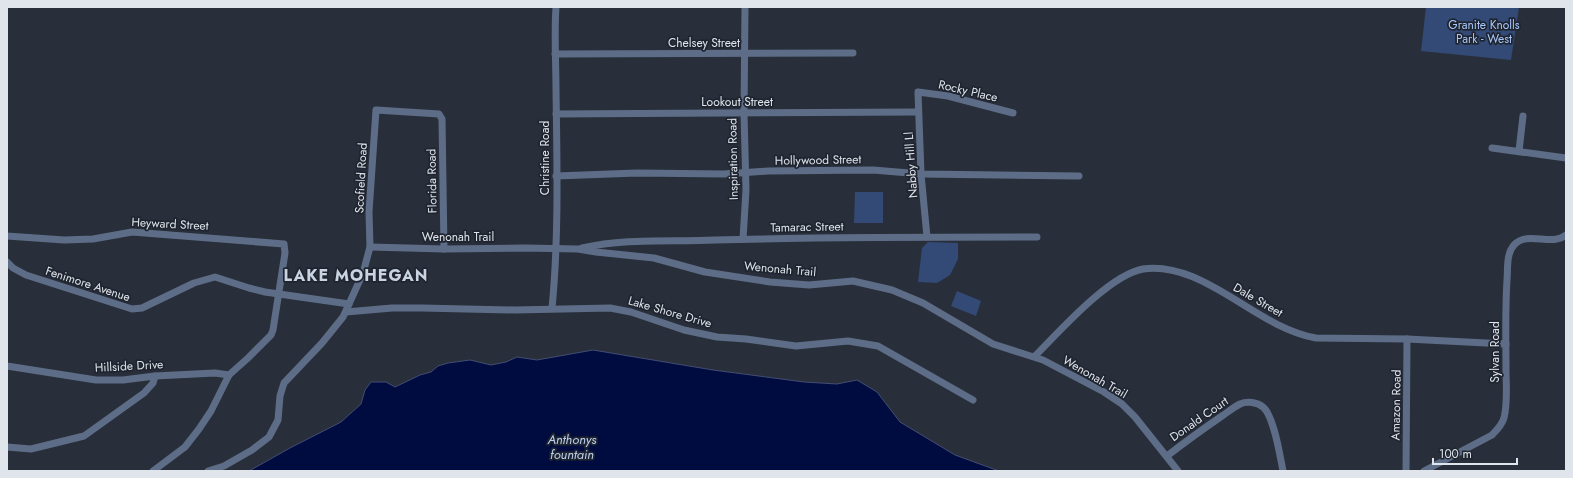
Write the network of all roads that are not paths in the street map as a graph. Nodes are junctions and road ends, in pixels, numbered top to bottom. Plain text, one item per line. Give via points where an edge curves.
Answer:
1 (556, 7) edge
2 (744, 7) edge
3 (853, 53) dead end
4 (555, 54) junction
5 (745, 54) junction
6 (918, 92) joint
7 (918, 112) junction
8 (1013, 113) dead end
9 (440, 114) joint
10 (556, 114) junction
11 (744, 114) junction
12 (1523, 116) dead end
13 (1492, 148) dead end
14 (1519, 151) junction
15 (1566, 158) edge
16 (745, 173) junction
17 (921, 174) junction
18 (556, 176) junction
19 (1080, 176) dead end
20 (1566, 235) edge
21 (7, 236) edge
22 (1037, 237) dead end
23 (928, 238) junction
24 (743, 239) junction
25 (370, 247) junction
26 (444, 249) junction
27 (555, 249) junction
28 (578, 249) junction
29 (7, 262) edge
30 (278, 293) junction
31 (350, 304) junction
32 (552, 308) junction
33 (346, 312) junction
34 (1407, 339) junction
35 (1506, 344) junction
36 (1035, 356) junction
37 (7, 366) edge
38 (229, 375) junction
39 (155, 376) junction
40 (973, 400) dead end
41 (7, 447) edge
42 (1167, 456) junction
43 (153, 471) edge
44 (208, 471) edge
45 (1178, 471) edge
46 (1283, 471) edge
47 (1406, 471) edge
48 (1424, 471) edge

1 - 4 street, Christine Road
2 - 5 street, Inspiration Road
3 - 5 street, Chelsey Street
4 - 5 street, Chelsey Street
4 - 10 street, Christine Road
5 - 11 street, Inspiration Road
6 - 7 street, Nabby Hill Ll
6 - 8 street, Rocky Place via 948,96
7 - 11 street, Lookout Street
7 - 17 street, Nabby Hill Ll
9 - 25 street, Scofield Road via 376,110 369,212
9 - 26 street, Florida Road
10 - 11 street, Lookout Street
10 - 18 street, Christine Road
11 - 16 street, Inspiration Road
12 - 14 street
13 - 14 street
14 - 15 street
16 - 17 street, Hollywood Street via 873,170
16 - 18 street, Hollywood Street
16 - 24 street, Inspiration Road
17 - 19 street, Hollywood Street
17 - 23 street, Nabby Hill Ll
18 - 27 street, Christine Road
20 - 35 street, Sylvan Road via 1553,241 1527,239 1510,250 1506,296
21 - 30 street, Heyward Street via 64,240 93,239 132,232 284,244
22 - 23 street, Tamarac Street
23 - 24 street, Tamarac Street
24 - 28 street, Tamarac Street via 647,240
25 - 26 street, Wenonah Trail
25 - 31 street, Scofield Road via 363,273
26 - 27 street, Wenonah Trail
27 - 28 street, Wenonah Trail
27 - 32 street, Christine Road
28 - 36 street, Wenonah Trail via 654,258 705,272 770,282 809,285 853,281 886,288 922,303 993,344
29 - 30 street, Fenimore Avenue via 26,275 132,309 142,308 194,283 215,277 249,288
30 - 31 street, Fenimore Avenue
30 - 38 street via 272,335
31 - 33 street, Scofield Road
32 - 33 street, Lake Shore Drive via 415,308
32 - 40 street, Lake Shore Drive via 618,309 684,330 717,337 796,346 848,341 878,346
33 - 44 street, Scofield Road via 322,343 284,383 278,420 268,437 252,450 224,466
34 - 35 street, Dale Street
34 - 36 street, Dale Street via 1305,336 1268,319 1207,283 1178,272 1148,269 1133,272 1115,281 1065,325
34 - 47 street, Amazon Road
35 - 48 street, Sylvan Road via 1506,398 1504,418 1500,426 1492,435
36 - 42 street, Wenonah Trail via 1122,404
37 - 39 street, Hillside Drive via 96,380
38 - 39 street, Hillside Drive via 215,373
38 - 43 street via 199,429 185,446
39 - 41 street via 144,394 84,436 30,449
42 - 45 street, Wenonah Trail
42 - 46 street, Donald Court via 1240,404 1258,404 1270,417

